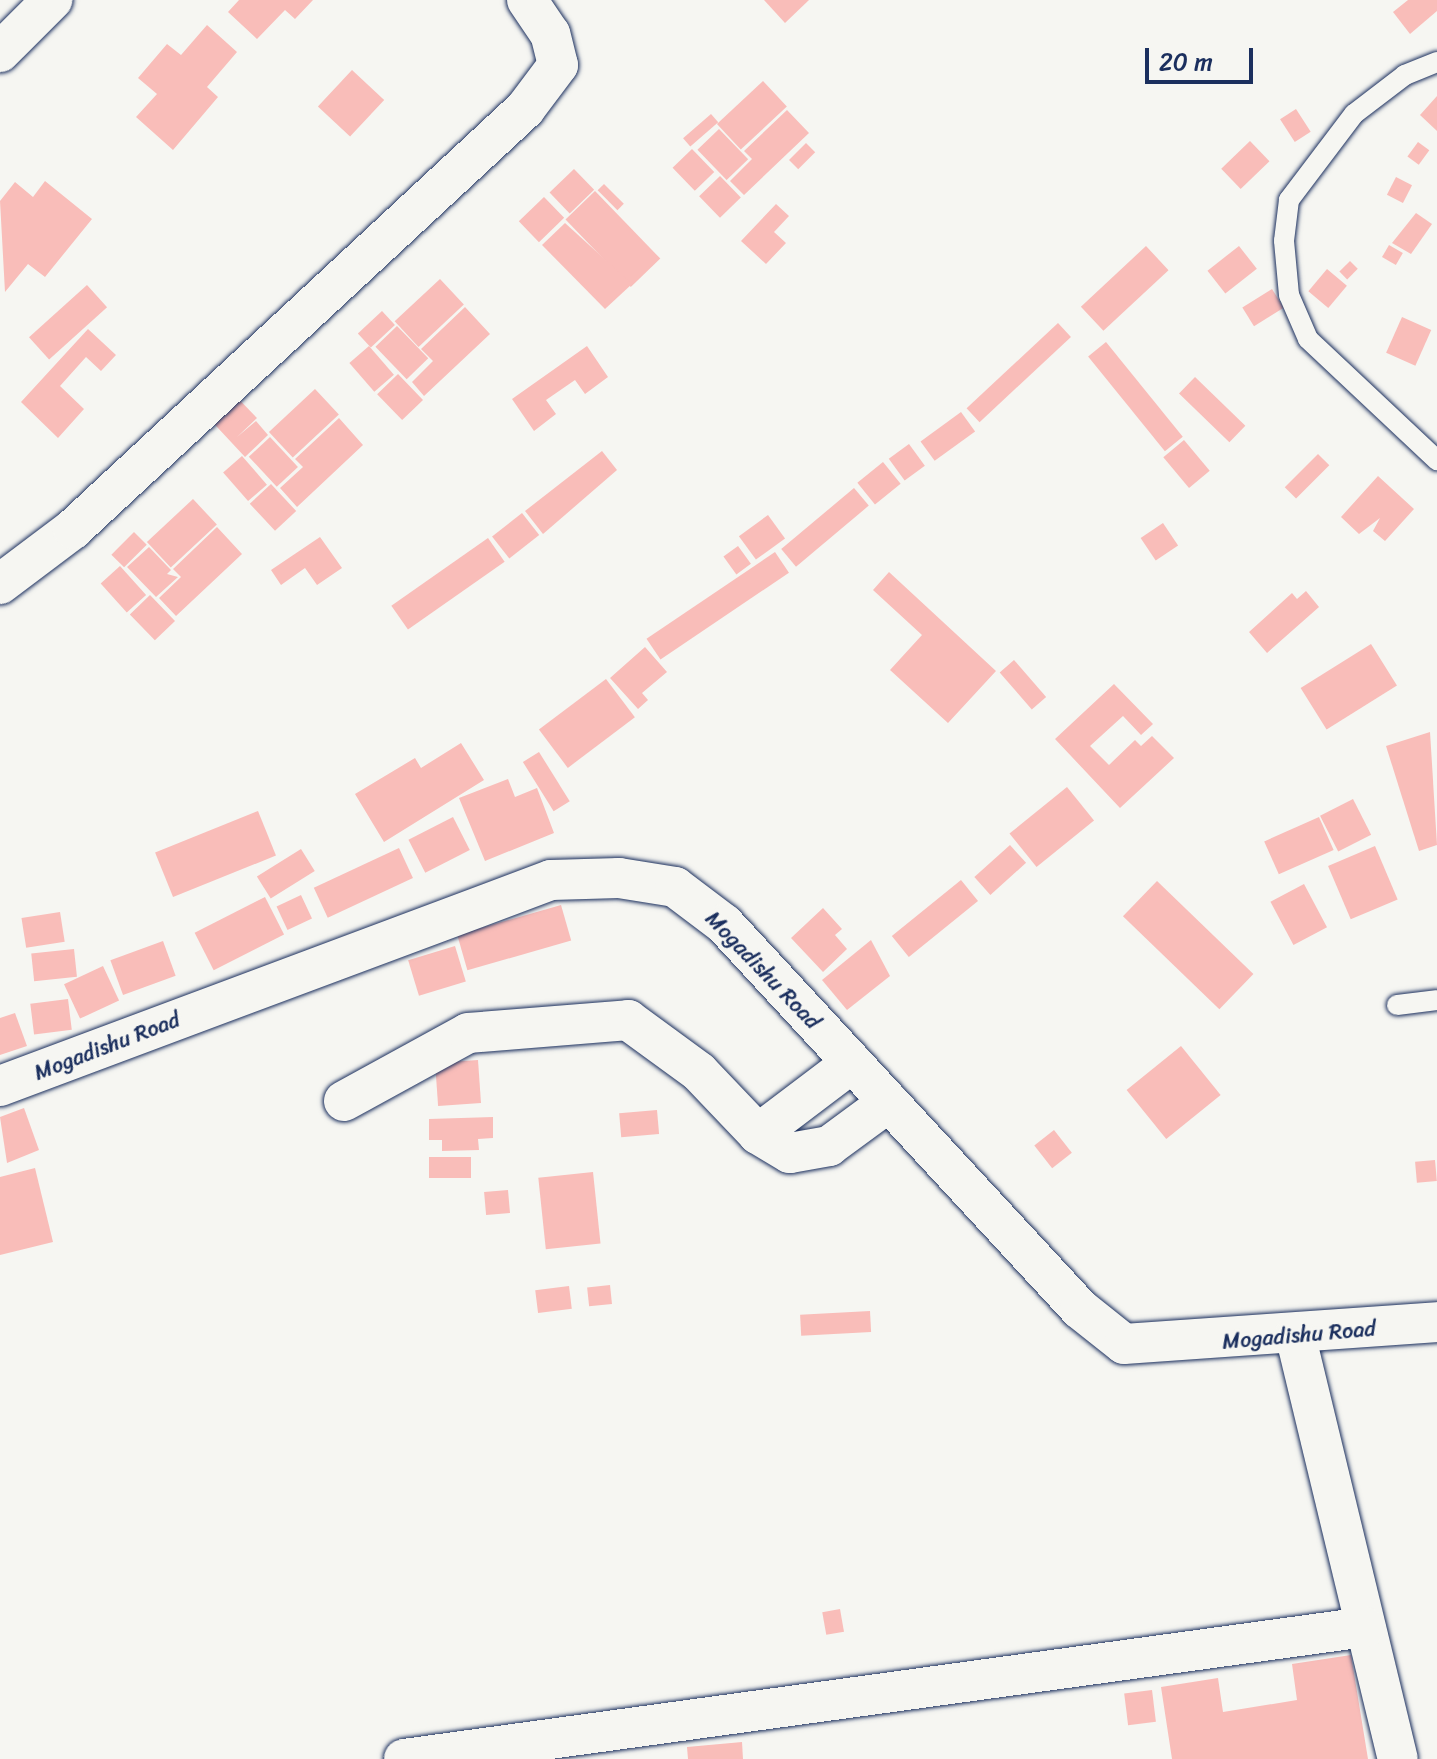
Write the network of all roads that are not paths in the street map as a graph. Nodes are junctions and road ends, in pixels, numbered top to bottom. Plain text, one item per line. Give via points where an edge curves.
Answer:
1 (52, 0) edge
2 (527, 0) edge
3 (0, 52) edge
4 (1437, 62) edge
5 (1437, 460) edge
6 (0, 584) edge
7 (1437, 1000) edge
8 (1397, 1005) dead end
9 (852, 1063) junction
10 (0, 1086) edge
11 (344, 1101) dead end
12 (889, 1102) junction
13 (758, 1134) junction
14 (1437, 1322) edge
15 (1295, 1334) junction
16 (1365, 1627) junction
17 (404, 1759) edge
18 (1398, 1759) edge

1 - 3 street
2 - 6 street via 550,34 558,65 525,109 73,529
4 - 5 lane via 1405,75 1354,114 1289,200 1284,241 1289,295 1308,339
7 - 8 lane
9 - 10 street, Mogadishu Road via 724,924 675,887 619,878 551,880
9 - 12 street, Mogadishu Road
9 - 13 street
11 - 13 street via 468,1033 628,1020 699,1072
12 - 13 street via 829,1146 790,1153
12 - 15 street, Mogadishu Road via 1080,1309 1124,1344
14 - 15 street, Mogadishu Road
15 - 16 street
16 - 17 street
16 - 18 street

